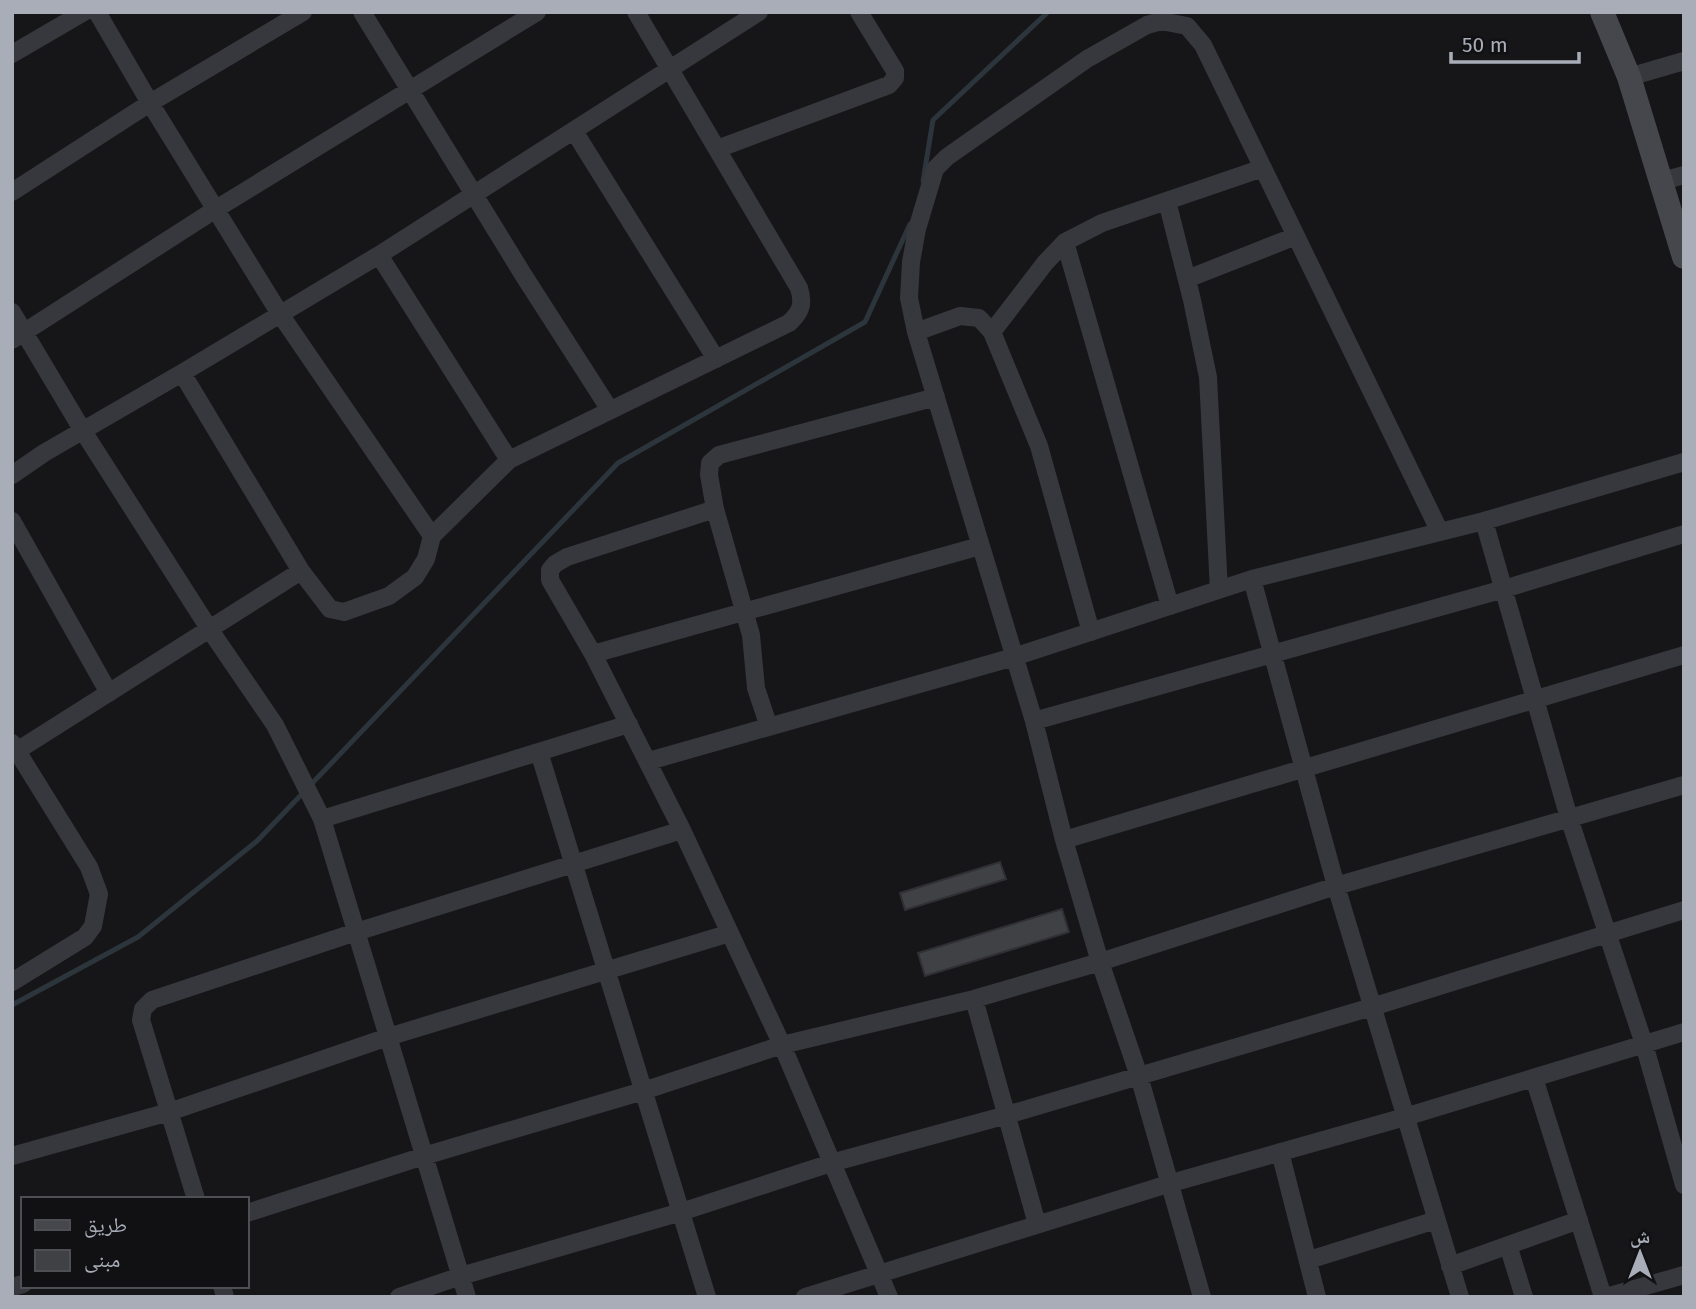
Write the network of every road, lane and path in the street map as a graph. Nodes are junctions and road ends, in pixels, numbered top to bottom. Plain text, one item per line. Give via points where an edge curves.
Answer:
1 (84, 12) edge
2 (97, 12) edge
3 (303, 12) edge
4 (362, 12) edge
5 (537, 12) edge
6 (636, 12) edge
7 (759, 12) edge
8 (859, 12) edge
9 (1602, 12) edge
10 (12, 54) edge
11 (1684, 61) edge
12 (670, 69) junction
13 (1629, 77) junction
14 (410, 92) junction
15 (150, 103) junction
16 (574, 131) junction
17 (717, 149) junction
18 (1263, 168) junction
19 (1673, 178) edge
20 (12, 192) edge
21 (473, 194) junction
22 (1167, 201) junction
23 (216, 209) junction
24 (1296, 236) junction
25 (1065, 242) junction
26 (379, 254) junction
27 (1684, 257) edge
28 (1187, 279) junction
29 (12, 312) edge
30 (280, 314) junction
31 (916, 332) junction
32 (992, 332) junction
33 (19, 336) edge
34 (716, 359) junction
35 (182, 373) junction
36 (936, 397) junction
37 (610, 410) junction
38 (83, 431) junction
39 (509, 460) junction
40 (1684, 461) edge
41 (12, 475) edge
42 (715, 509) junction
43 (12, 521) edge
44 (1484, 521) junction
45 (1440, 532) junction
46 (1684, 534) edge
47 (432, 536) junction
48 (980, 546) junction
49 (301, 571) junction
50 (1252, 579) junction
51 (1504, 589) junction
52 (1219, 590) junction
53 (1170, 606) junction
54 (744, 611) junction
55 (210, 630) junction
56 (1091, 632) junction
57 (1271, 653) junction
58 (593, 654) junction
59 (1684, 655) edge
60 (1014, 657) junction
61 (109, 693) junction
62 (1536, 699) junction
63 (1034, 721) junction
64 (629, 723) junction
65 (769, 727) junction
66 (14, 749) edge
67 (538, 752) junction
68 (649, 761) junction
69 (1305, 768) junction
70 (1684, 785) edge
71 (1569, 818) junction
72 (322, 819) junction
73 (682, 830) junction
74 (1064, 840) junction
75 (573, 864) junction
76 (1336, 886) junction
77 (1684, 910) edge
78 (356, 932) junction
79 (730, 933) junction
80 (1608, 934) junction
81 (1100, 962) junction
82 (607, 972) junction
83 (13, 981) edge
84 (974, 999) junction
85 (1372, 1007) junction
86 (1684, 1032) edge
87 (388, 1037) junction
88 (1644, 1044) junction
89 (782, 1045) junction
90 (1139, 1076) junction
91 (1534, 1077) junction
92 (643, 1091) junction
93 (169, 1112) junction
94 (1007, 1115) junction
95 (1405, 1117) junction
96 (1280, 1152) junction
97 (12, 1156) edge
98 (424, 1156) junction
99 (1680, 1158) edge
100 (831, 1163) junction
101 (1168, 1184) junction
102 (1684, 1185) edge
103 (195, 1197) edge
104 (681, 1212) junction
105 (248, 1213) edge
106 (1436, 1220) junction
107 (1579, 1220) junction
108 (1037, 1224) junction
109 (1508, 1245) junction
110 (1309, 1260) junction
111 (1450, 1266) junction
112 (879, 1275) junction
113 (1684, 1275) edge
114 (461, 1276) junction
115 (1199, 1296) edge
116 (400, 1297) edge
117 (467, 1297) edge
118 (707, 1297) edge
119 (805, 1297) edge
120 (889, 1297) edge
121 (1317, 1297) edge
122 (1460, 1297) edge
123 (1524, 1297) edge
124 (1604, 1297) edge

1 - 10 street
2 - 15 street
3 - 15 street
4 - 14 street
5 - 14 street
6 - 12 street
7 - 12 street
8 - 17 street via 895,71 889,85
9 - 13 street
11 - 13 street
12 - 16 street
12 - 17 street
13 - 19 street
14 - 21 street
14 - 23 street
15 - 20 street
15 - 23 street
16 - 21 street
16 - 34 street
17 - 34 street via 803,300 800,313 789,323
18 - 22 street
18 - 24 street
18 - 31 street via 1203,46 1186,26 1161,21 1147,25 1087,59 934,169 911,262 909,298
19 - 27 street
21 - 26 street
21 - 37 street
22 - 25 street via 1102,223
22 - 28 street
23 - 30 street
23 - 33 street
24 - 28 street
24 - 45 street
25 - 32 street
25 - 53 street
26 - 30 street
26 - 39 street
28 - 52 street via 1209,377
29 - 33 street
30 - 35 street
30 - 47 street
31 - 32 street via 960,316 979,318
31 - 36 street
32 - 56 street via 1039,446
33 - 38 street
34 - 37 street
35 - 38 street
35 - 49 street
36 - 42 street via 719,455 710,463 709,475
36 - 48 street
37 - 39 street
38 - 41 street
38 - 55 street
39 - 47 street
40 - 44 street
42 - 54 street
42 - 58 street via 567,557 550,570 550,580
43 - 61 street
44 - 45 street
44 - 51 street
45 - 50 street
46 - 51 street
47 - 49 street via 415,577 388,596 356,609 330,609
48 - 54 street
48 - 60 street
49 - 55 street
50 - 52 street
50 - 57 street
51 - 57 street
51 - 62 street
52 - 53 street
53 - 56 street
54 - 58 street
54 - 65 street via 756,688
55 - 61 street
55 - 72 street via 275,725
56 - 60 street
57 - 63 street
57 - 69 street
58 - 64 street
59 - 62 street
60 - 63 street
60 - 65 street
61 - 66 street
62 - 69 street
62 - 71 street
63 - 74 street
64 - 67 street
64 - 68 street
65 - 68 street
66 - 83 street via 89,867 99,894 93,926 85,937
67 - 72 street
67 - 75 street
68 - 73 street
69 - 74 street
69 - 76 street
70 - 71 street
71 - 76 street
71 - 80 street
72 - 78 street
73 - 75 street
73 - 79 street
74 - 81 street
75 - 78 street
75 - 82 street
76 - 81 street
76 - 85 street
77 - 80 street
78 - 87 street
78 - 93 street via 152,1000 143,1009 141,1020
79 - 82 street
79 - 89 street
80 - 85 street
80 - 88 street
81 - 84 street
81 - 90 street
82 - 87 street
82 - 92 street
84 - 89 street
84 - 94 street
85 - 90 street
85 - 95 street
86 - 88 street
87 - 93 street
87 - 98 street
88 - 91 street
88 - 99 street
89 - 92 street
89 - 100 street
90 - 94 street
90 - 101 street
91 - 95 street
91 - 107 street
92 - 98 street
92 - 104 street
93 - 97 street
93 - 103 street
94 - 100 street
94 - 108 street
95 - 96 street
95 - 106 street
96 - 101 street
96 - 110 street
98 - 105 street
98 - 114 street
99 - 102 street
100 - 104 street
100 - 112 street
101 - 108 street
101 - 115 street
104 - 114 street
104 - 118 street
106 - 110 street
106 - 111 street
107 - 109 street
107 - 124 street
108 - 112 street
109 - 111 street
109 - 123 street
110 - 121 street
111 - 122 street
112 - 119 street
112 - 120 street
113 - 124 street
114 - 116 street
114 - 117 street

